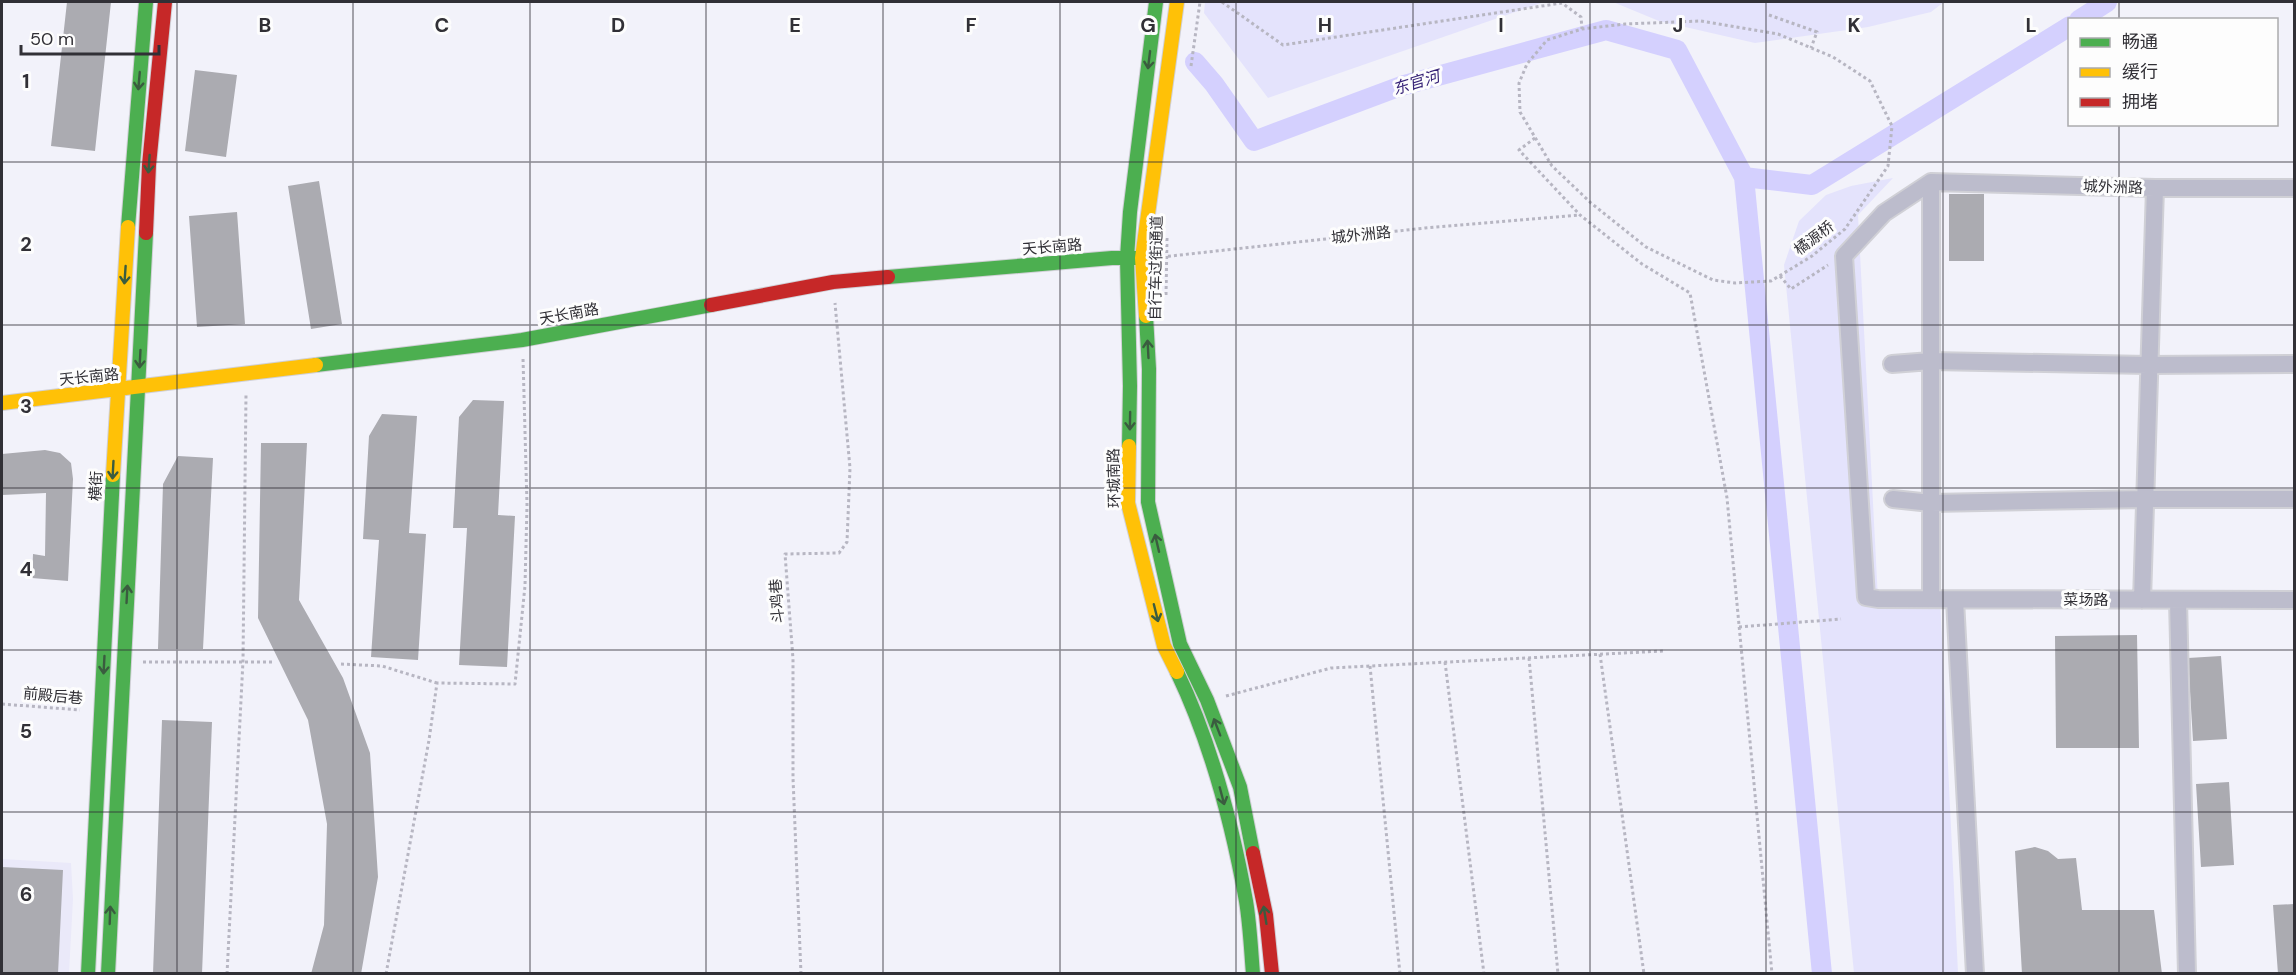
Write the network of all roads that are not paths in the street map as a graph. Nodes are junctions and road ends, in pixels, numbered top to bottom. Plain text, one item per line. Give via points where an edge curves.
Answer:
1 (146, 2) edge
2 (165, 2) edge
3 (1156, 2) edge
4 (1177, 2) edge
5 (1931, 182) junction
6 (2155, 188) junction
7 (2295, 188) edge
8 (1127, 258) junction
9 (1142, 258) junction
10 (1931, 362) junction
11 (1892, 364) dead end
12 (2295, 364) edge
13 (2148, 365) junction
14 (138, 388) junction
15 (117, 390) junction
16 (2, 403) edge
17 (2145, 499) junction
18 (2295, 499) edge
19 (1893, 500) dead end
20 (1931, 503) junction
21 (1931, 599) junction
22 (1955, 600) junction
23 (2142, 600) junction
24 (2178, 600) junction
25 (2295, 600) edge
26 (88, 974) edge
27 (108, 974) edge
28 (1252, 974) edge
29 (1272, 974) edge
30 (1975, 974) edge
31 (2187, 974) edge

1 -> 15 street, 横街
2 -> 14 street via 149,165
3 -> 8 street, 环城南路
4 - 9 street
5 - 6 street, 城外洲路
5 - 10 street
5 - 21 street, 菜场路 via 1884,213 1844,256 1866,597
6 - 7 street, 城外洲路
6 - 13 street
8 - 9 street, 天长南路
8 - 14 street, 天长南路 via 833,282 522,340
8 -> 28 street, 环城南路 via 1128,503 1164,646 1192,704 1221,793 1246,902
29 -> 9 street via 1266,915 1240,787 1207,700 1180,644 1148,502 1149,369
10 - 11 street
10 - 13 street
10 - 20 street
12 - 13 street
13 - 17 street
14 - 15 street, 天长南路
27 -> 14 street
15 - 16 street, 天长南路
15 -> 26 street, 横街
17 - 18 street
17 - 20 street
17 - 23 street
19 - 20 street
20 - 21 street
21 - 22 street, 菜场路
22 - 23 street, 菜场路
22 - 30 street
23 - 24 street, 菜场路
24 - 25 street, 菜场路
24 - 31 street

